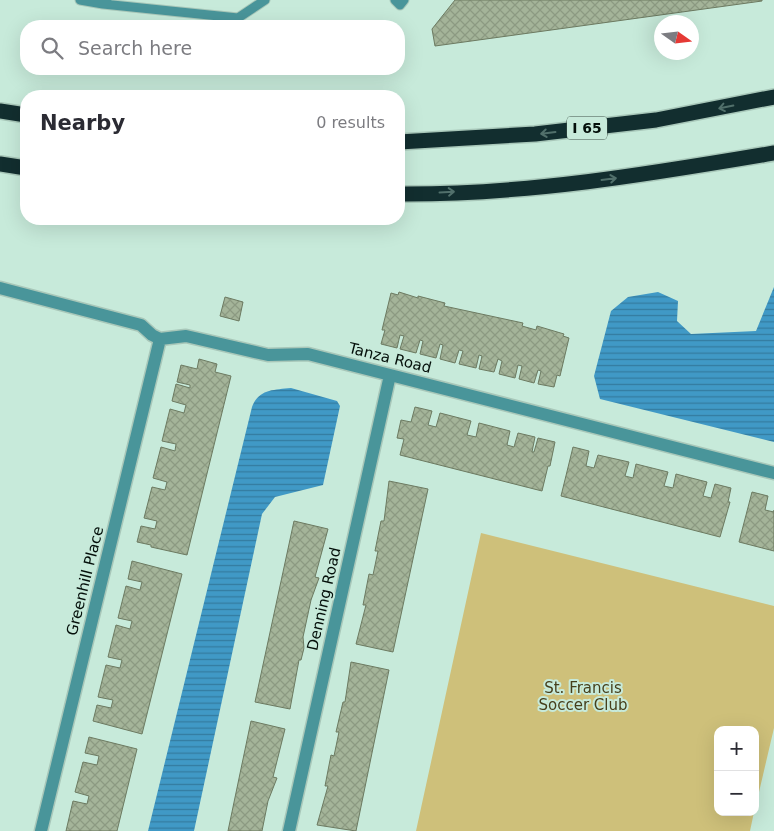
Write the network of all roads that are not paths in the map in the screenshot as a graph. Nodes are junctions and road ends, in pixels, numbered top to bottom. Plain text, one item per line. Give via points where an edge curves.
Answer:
1 (80, 0) edge
2 (265, 0) edge
3 (395, 0) edge
4 (404, 0) edge
5 (106, 2) edge
6 (774, 98) edge
7 (0, 111) edge
8 (20, 114) edge
9 (405, 142) edge
10 (774, 153) edge
11 (0, 164) edge
12 (20, 167) edge
13 (405, 194) edge
14 (0, 288) edge
15 (160, 339) junction
16 (390, 375) junction
17 (774, 473) edge
18 (41, 831) edge
19 (289, 831) edge

1 - 5 lane
2 - 5 lane via 238,18
3 - 4 lane via 400,5
6 -> 9 highway, I 65 via 656,120 535,134
7 - 8 highway
13 -> 10 highway via 536,188 663,172
11 - 12 highway
14 - 15 street via 141,325
15 - 16 street, Tanza Road via 186,336 268,355 308,354
15 - 18 street, Greenhill Place
16 - 17 street, Tanza Road
16 - 19 street, Denning Road

